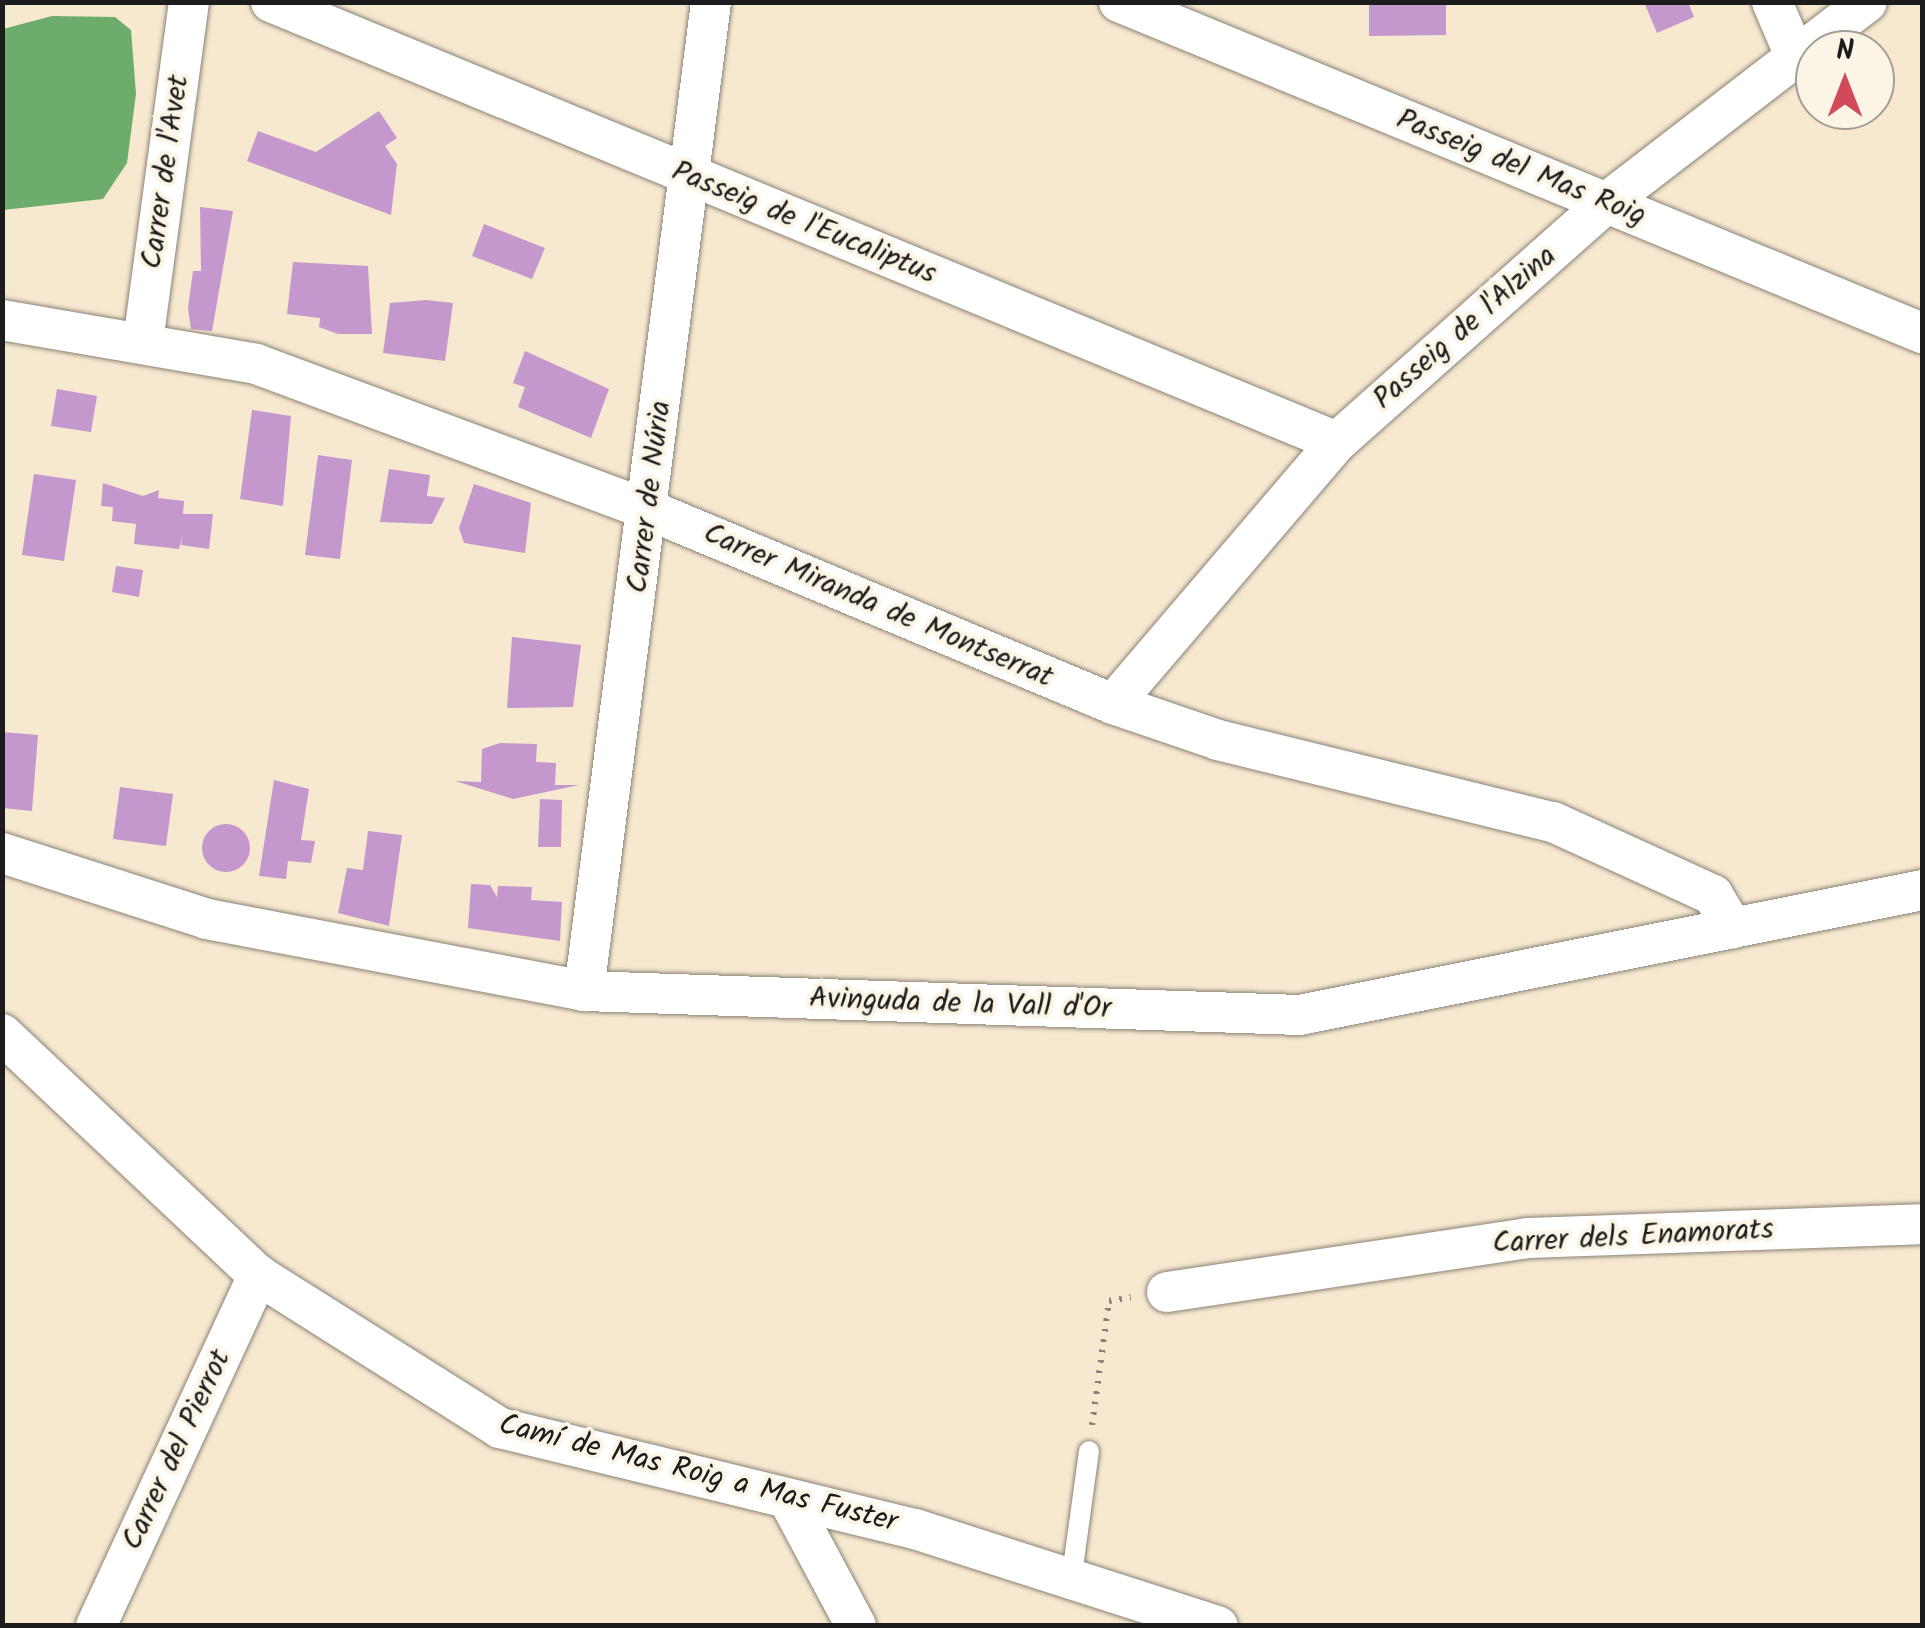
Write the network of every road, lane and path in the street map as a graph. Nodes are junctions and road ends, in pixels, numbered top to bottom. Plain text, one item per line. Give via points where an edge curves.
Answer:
1 (188, 2) edge
2 (271, 2) edge
3 (711, 2) edge
4 (1119, 2) edge
5 (1772, 2) edge
6 (1866, 2) edge
7 (1835, 30) edge
8 (1795, 57) edge
9 (1795, 66) edge
10 (690, 176) junction
11 (1606, 203) junction
12 (2, 320) edge
13 (1922, 333) edge
14 (143, 342) junction
15 (1336, 442) junction
16 (650, 510) junction
17 (1113, 704) junction
18 (2, 853) edge
19 (1922, 890) edge
20 (1733, 928) junction
21 (584, 992) junction
22 (2, 1034) edge
23 (1922, 1224) edge
24 (258, 1274) junction
25 (1167, 1292) joint
26 (1089, 1451) joint
27 (788, 1499) junction
28 (1072, 1575) junction
29 (96, 1626) edge
30 (856, 1626) edge
31 (1218, 1626) edge

1 - 14 street, Carrer de l'Avet
2 - 10 street, Passeig de l'Eucaliptus
3 - 10 street, Carrer de Núria
4 - 11 street, Passeig del Mas Roig
5 - 8 street
6 - 7 street, Passeig de l'Alzina
9 - 11 street, Passeig de l'Alzina
10 - 15 street, Passeig de l'Eucaliptus
10 - 16 street, Carrer de Núria
11 - 13 street, Passeig del Mas Roig
11 - 15 street, Passeig de l'Alzina
12 - 14 street, Carrer Miranda de Montserrat
14 - 16 street, Carrer Miranda de Montserrat via 256,364
15 - 17 street, Passeig de l'Alzina
16 - 17 street, Carrer Miranda de Montserrat
16 - 21 street, Carrer de Núria
17 - 20 street, Carrer Miranda de Montserrat via 1218,740 1553,822 1713,895
18 - 21 street, Avinguda de la Vall d'Or via 208,919
19 - 20 street, Avinguda de la Vall d'Or
20 - 21 street, Avinguda de la Vall d'Or via 1300,1014
22 - 24 street, Camí de Mas Roig a Mas Fuster
23 - 25 street, Carrer dels Enamorats via 1527,1238
24 - 27 street, Camí de Mas Roig a Mas Fuster via 500,1428
24 - 29 street, Carrer del Pierrot
25 - 26 path via 1109,1300
26 - 28 lane
27 - 28 street, Camí de Mas Roig a Mas Fuster
27 - 30 street
28 - 31 street, Camí de Mas Roig a Mas Fuster

